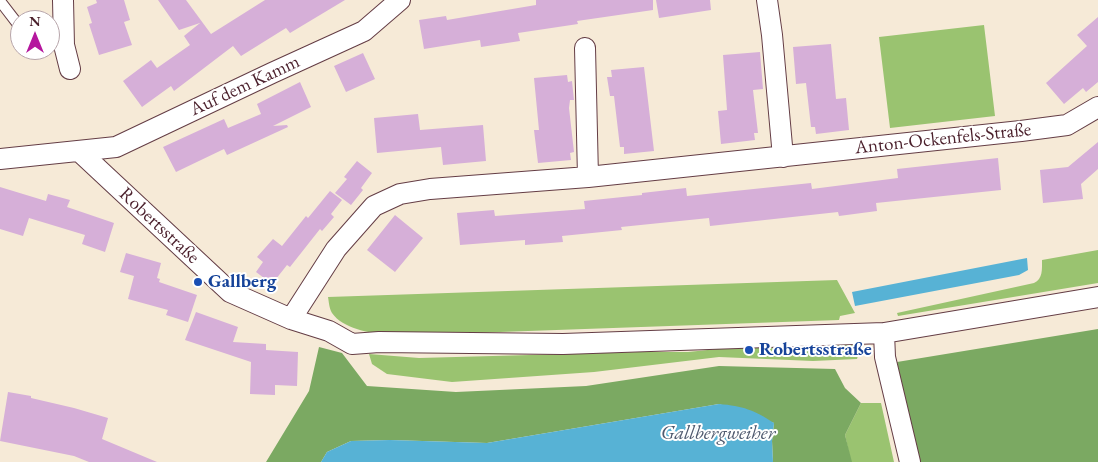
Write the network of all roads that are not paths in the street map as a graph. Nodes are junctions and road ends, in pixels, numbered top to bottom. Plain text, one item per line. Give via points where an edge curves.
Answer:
1 (63, 0) edge
2 (400, 0) edge
3 (767, 0) edge
4 (0, 1) edge
5 (10, 14) edge
6 (60, 22) edge
7 (585, 48) dead end
8 (60, 49) edge
9 (70, 69) dead end
10 (1098, 106) edge
11 (80, 152) junction
12 (783, 157) junction
13 (0, 159) edge
14 (588, 177) junction
15 (1098, 297) edge
16 (291, 319) junction
17 (884, 334) junction
18 (910, 462) edge

1 - 6 street
2 - 11 street, Auf dem Kamm via 364,31 116,147
3 - 12 street
4 - 5 lane
7 - 14 street
8 - 9 street
10 - 12 street, Anton-Ockenfels-Straße via 1067,125
11 - 13 street, Auf dem Kamm
11 - 16 street, Robertsstraße via 230,292
12 - 14 street, Anton-Ockenfels-Straße
14 - 16 street, Anton-Ockenfels-Straße via 430,189 400,194 374,206 336,249
15 - 17 street, Robertsstraße
16 - 17 street, Robertsstraße via 329,331 352,344 563,344
17 - 18 street via 885,356

